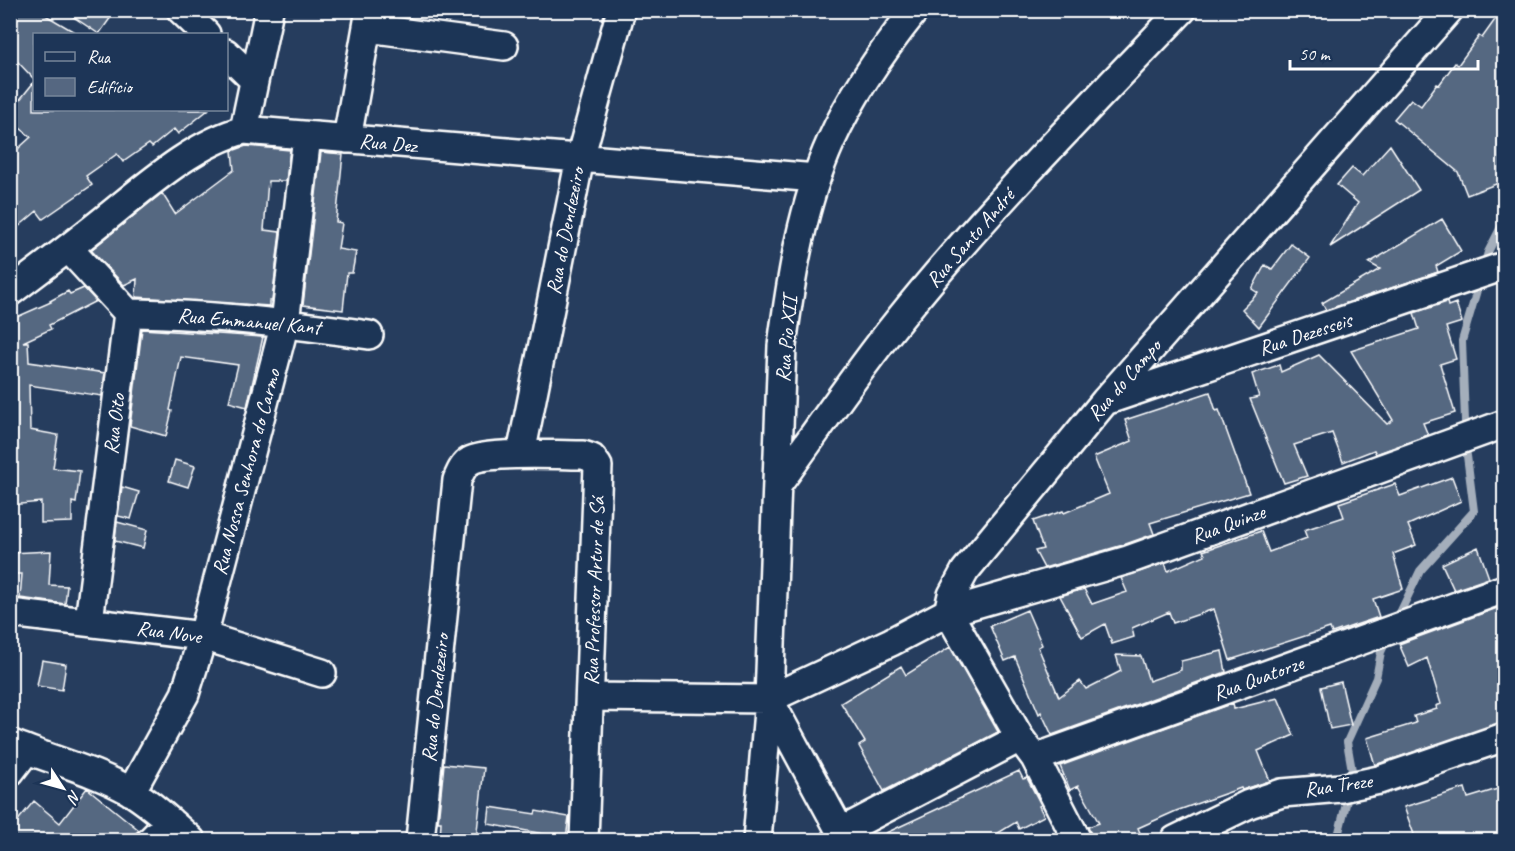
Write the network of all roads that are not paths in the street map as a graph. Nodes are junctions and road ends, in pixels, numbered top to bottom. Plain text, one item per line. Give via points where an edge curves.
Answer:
1 (181, 10) edge
2 (269, 10) edge
3 (621, 10) edge
4 (915, 10) edge
5 (1182, 10) edge
6 (1449, 10) edge
7 (369, 19) edge
8 (205, 33) edge
9 (504, 46) dead end
10 (228, 56) edge
11 (254, 80) junction
12 (244, 130) junction
13 (307, 136) junction
14 (347, 139) junction
15 (580, 158) junction
16 (816, 178) junction
17 (68, 248) junction
18 (1499, 268) edge
19 (10, 292) edge
20 (128, 313) junction
21 (285, 323) junction
22 (369, 335) dead end
23 (1105, 401) junction
24 (1498, 427) edge
25 (521, 454) junction
26 (478, 457) joint
27 (779, 483) junction
28 (1504, 590) edge
29 (948, 612) junction
30 (10, 613) edge
31 (90, 621) junction
32 (203, 636) junction
33 (322, 673) dead end
34 (590, 697) junction
35 (770, 699) junction
36 (1504, 737) edge
37 (19, 746) edge
38 (1028, 748) junction
39 (10, 772) edge
40 (131, 792) junction
41 (170, 821) junction
42 (843, 836) edge
43 (151, 840) edge
44 (191, 840) edge
45 (420, 840) edge
46 (584, 840) edge
47 (757, 840) edge
48 (1077, 840) edge
49 (1175, 840) edge

1 - 8 street
2 - 11 street
3 - 15 street, Rua do Dendezeiro
4 - 16 street, Rua Pio XII via 851,101
5 - 27 street, Rua Santo André via 942,268 896,323
6 - 23 street, Rua do Campo
7 - 9 street
7 - 14 street
10 - 11 street
11 - 12 street
12 - 13 street, Rua Dez
12 - 17 street, Rua Dez via 187,158
13 - 14 street, Rua Dez
13 - 21 street, Rua Nossa Senhora do Carmo
14 - 15 street, Rua Dez
15 - 16 street, Rua Dez
15 - 25 street, Rua do Dendezeiro
16 - 27 street, Rua Pio XII via 787,307
17 - 19 street, Rua Dez
17 - 20 street
18 - 23 street, Rua Dezesseis
20 - 21 street, Rua Emmanuel Kant
20 - 31 street, Rua Oito
21 - 22 street, Rua Emmanuel Kant
21 - 32 street, Rua Nossa Senhora do Carmo
23 - 29 street, Rua do Campo via 965,572
24 - 29 street, Rua Quinze via 1128,560
25 - 26 street, Rua Professor Artur de Sá
25 - 34 street, Rua Professor Artur de Sá via 583,455 598,466
26 - 45 street, Rua do Dendezeiro via 465,465 457,480
27 - 35 street, Rua Pio XII
28 - 38 street, Rua Quatorze
29 - 35 street
29 - 38 street
30 - 31 street, Rua Nove
31 - 32 street, Rua Nove
32 - 33 street, Rua Nove
32 - 40 street, Rua Nossa Senhora do Carmo via 185,694
34 - 35 street
34 - 46 street, Rua Professor Artur de Sá
35 - 42 street
35 - 47 street, Rua Pio XII
36 - 49 street, Rua Treze via 1379,780 1282,793 1249,804
37 - 39 street
37 - 40 street
38 - 42 street, Rua Quatorze
38 - 48 street
40 - 41 street
41 - 43 street
41 - 44 street

